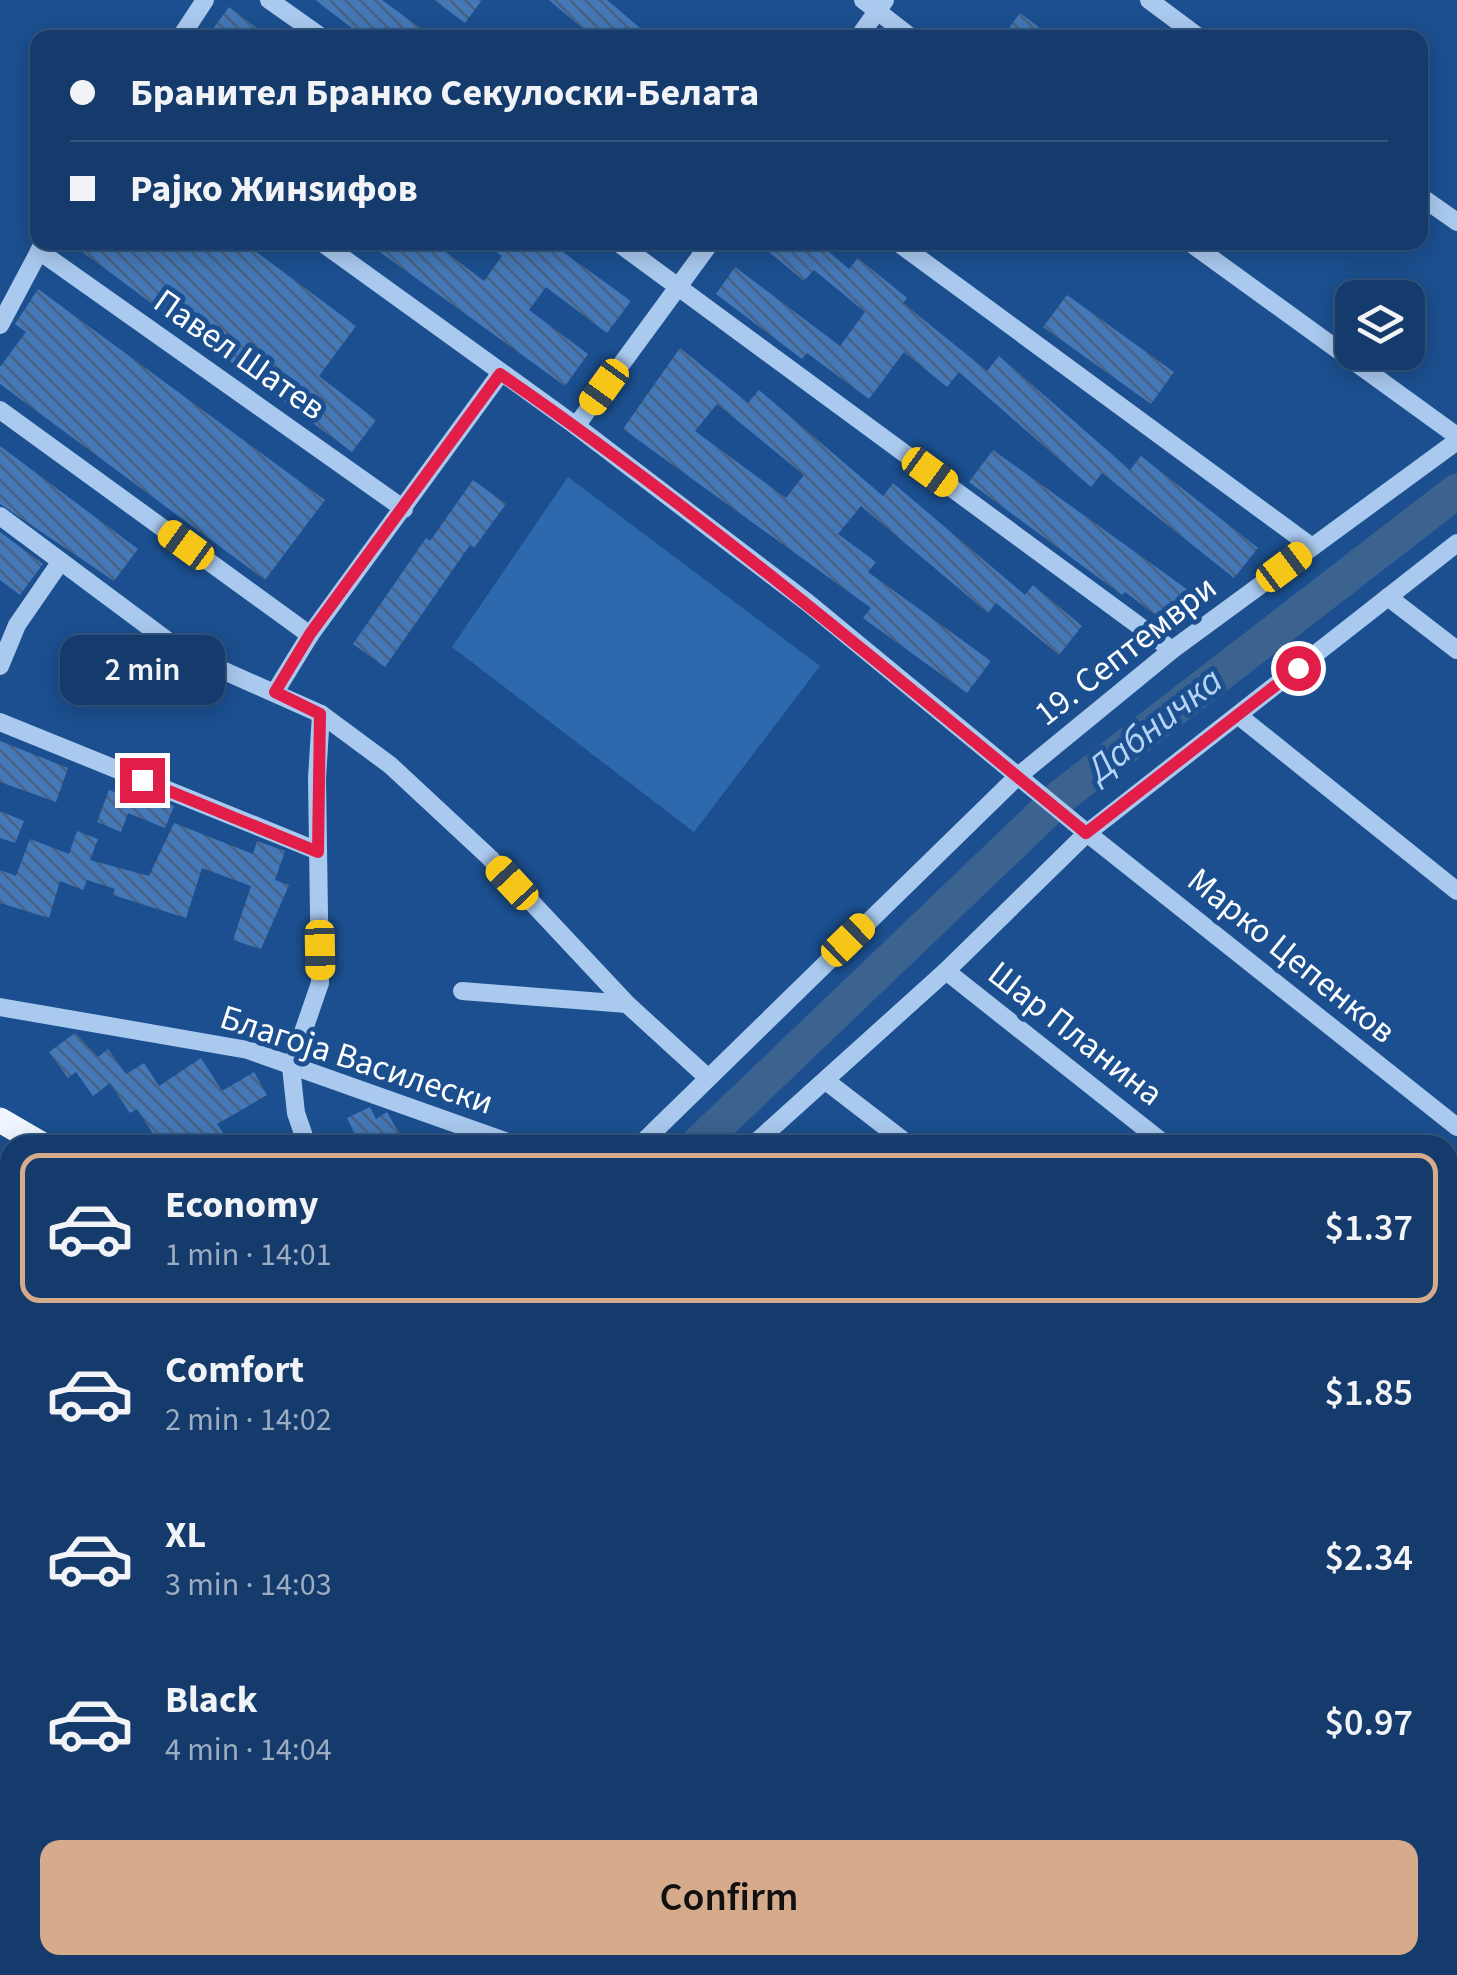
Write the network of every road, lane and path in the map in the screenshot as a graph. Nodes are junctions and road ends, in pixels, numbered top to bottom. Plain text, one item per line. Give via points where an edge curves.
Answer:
1 (205, 0) edge
2 (269, 0) edge
3 (1149, 0) edge
4 (875, 3) edge
5 (185, 30) edge
6 (312, 30) edge
7 (862, 30) edge
8 (904, 30) edge
9 (1189, 30) edge
10 (1428, 202) edge
11 (1457, 222) edge
12 (40, 250) edge
13 (47, 250) edge
14 (331, 250) edge
15 (628, 250) edge
16 (705, 250) edge
17 (908, 250) edge
18 (1200, 250) edge
19 (678, 287) junction
20 (0, 325) edge
21 (500, 374) junction
22 (0, 410) edge
23 (576, 426) junction
24 (1457, 438) edge
25 (404, 510) junction
26 (0, 516) edge
27 (1457, 542) edge
28 (1312, 546) junction
29 (59, 564) junction
30 (1388, 597) junction
31 (0, 615) edge
32 (17, 626) junction
33 (310, 634) junction
34 (1172, 650) junction
35 (1457, 650) edge
36 (0, 666) edge
37 (275, 692) junction
38 (320, 714) junction
39 (1239, 716) junction
40 (0, 722) edge
41 (1017, 777) junction
42 (1086, 833) junction
43 (318, 852) junction
44 (1457, 890) edge
45 (946, 971) junction
46 (462, 991) dead end
47 (626, 1004) junction
48 (0, 1007) edge
49 (291, 1067) junction
50 (707, 1077) junction
51 (826, 1081) junction
52 (0, 1120) edge
53 (1457, 1128) edge
54 (25, 1135) edge
55 (304, 1135) edge
56 (487, 1135) edge
57 (650, 1135) edge
58 (764, 1135) edge
59 (896, 1135) edge
60 (1153, 1135) edge

1 - 5 street
2 - 6 street
3 - 9 street
4 - 7 street
4 - 8 street
10 - 11 street
12 - 20 street
13 - 25 street, Павел Шатев
14 - 21 street, Марко Цепенков
15 - 19 street
16 - 19 street
17 - 28 street
18 - 24 street
19 - 23 street
19 - 34 street
21 - 23 street, Марко Цепенков
21 - 25 street
22 - 33 street
23 - 41 street, Марко Цепенков via 808,604
24 - 28 street, 19. Септември
25 - 33 street
26 - 29 street
27 - 30 street
28 - 34 street, 19. Септември
29 - 32 street
29 - 37 street via 184,653
30 - 35 street
30 - 39 street
31 - 32 street
32 - 36 street
33 - 37 street
34 - 41 street, 19. Септември
37 - 38 street
38 - 43 street
38 - 47 street via 390,765 490,858
39 - 42 street
39 - 44 street
40 - 43 street
41 - 42 street, Марко Цепенков
41 - 50 street, 19. Септември
42 - 45 street
42 - 53 street, Марко Цепенков
43 - 49 street via 320,984
45 - 51 street
45 - 60 street, Шар Планина
46 - 47 street
47 - 50 street
48 - 49 street, Благоја Василески via 248,1050
49 - 55 street
49 - 56 street, Благоја Василески
50 - 57 street, 19. Септември
51 - 58 street
51 - 59 street
52 - 54 main road

